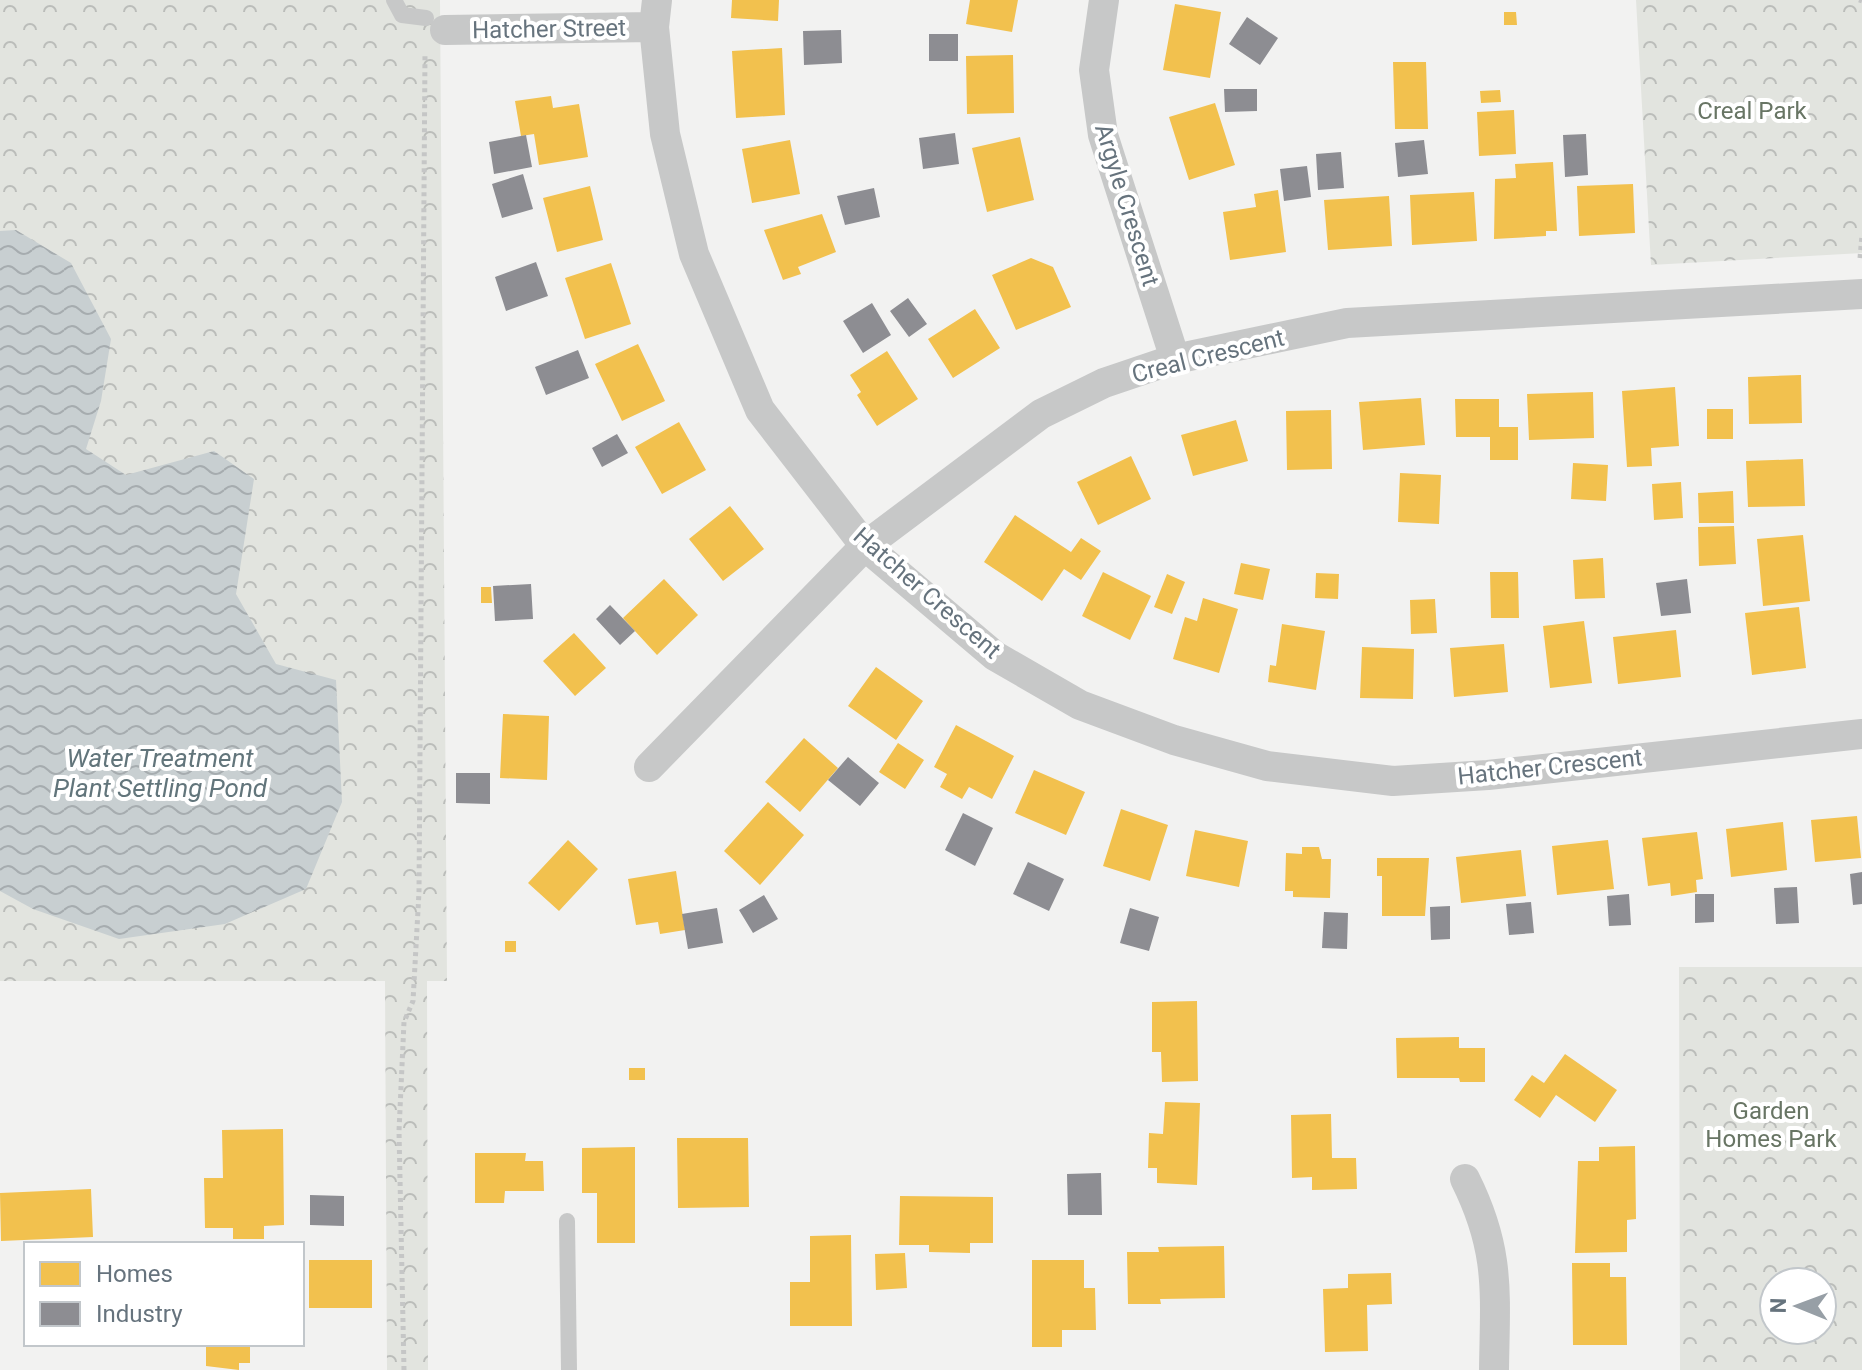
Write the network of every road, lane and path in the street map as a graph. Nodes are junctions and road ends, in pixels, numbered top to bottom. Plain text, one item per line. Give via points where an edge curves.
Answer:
1 (394, 0) edge
2 (1104, 0) edge
3 (656, 14) edge
4 (435, 24) joint
5 (425, 63) dead end
6 (1862, 235) edge
7 (1860, 258) dead end
8 (1862, 294) edge
9 (1175, 359) junction
10 (865, 546) junction
11 (1862, 734) edge
12 (649, 767) dead end
13 (1465, 1179) dead end
14 (567, 1221) dead end
15 (404, 1370) edge
16 (569, 1370) edge
17 (1494, 1370) edge

1 - 4 lane via 402,15
2 - 9 street, Argyle Crescent via 1094,70 1103,135
3 - 4 street, Hatcher Street
3 - 10 street, Hatcher Crescent via 665,134 694,254 760,410
5 - 15 path via 419,892 413,1001 404,1022 399,1131
6 - 7 path
8 - 9 street, Creal Crescent via 1347,323
9 - 10 street, Creal Crescent via 1104,383 1041,414
10 - 11 street, Hatcher Crescent via 995,656 1080,705 1174,740 1267,766 1393,781
10 - 12 street, Creal Crescent
13 - 17 street via 1495,1259
14 - 16 lane

